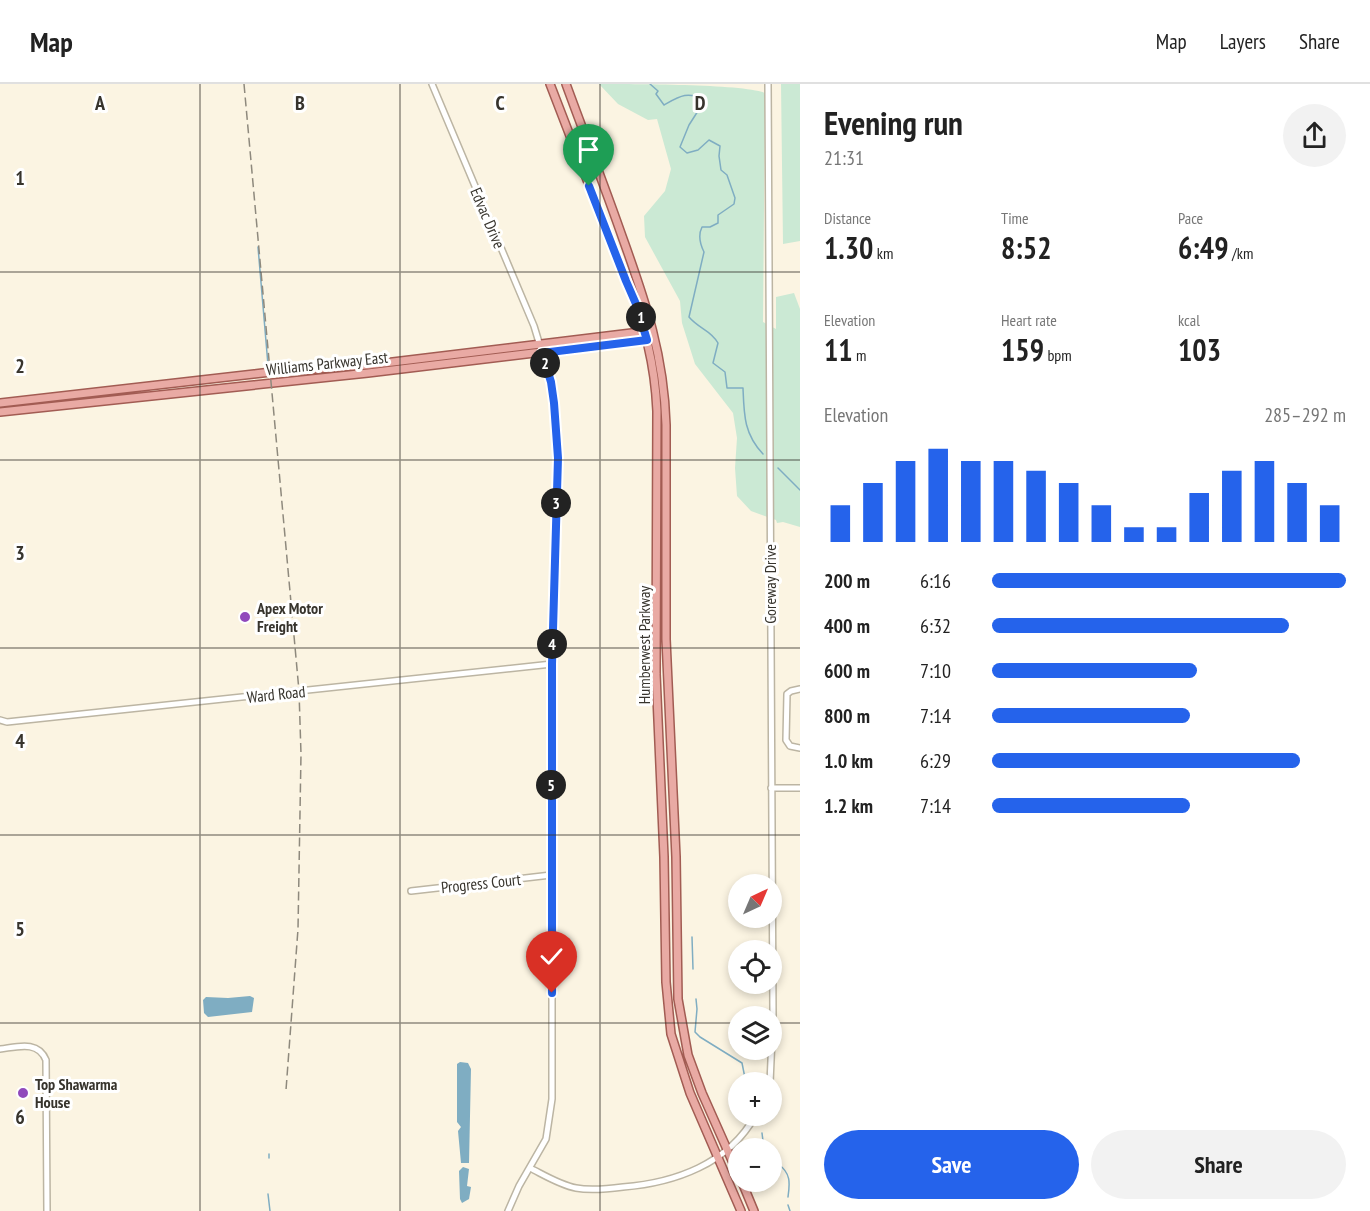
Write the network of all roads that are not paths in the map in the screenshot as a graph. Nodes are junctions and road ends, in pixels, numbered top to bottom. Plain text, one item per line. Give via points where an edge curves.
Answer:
1 (432, 84) edge
2 (550, 84) edge
3 (566, 84) edge
4 (768, 84) edge
5 (654, 330) junction
6 (645, 332) junction
7 (656, 338) junction
8 (647, 340) junction
9 (539, 344) junction
10 (542, 353) junction
11 (0, 403) edge
12 (0, 412) edge
13 (552, 664) junction
14 (800, 689) edge
15 (1, 721) edge
16 (800, 748) edge
17 (771, 788) junction
18 (800, 788) edge
19 (551, 875) junction
20 (411, 891) dead end
21 (0, 1049) edge
22 (770, 1072) edge
23 (749, 1126) edge
24 (738, 1138) edge
25 (728, 1149) joint
26 (718, 1157) junction
27 (530, 1168) junction
28 (746, 1192) edge
29 (47, 1211) edge
30 (508, 1211) edge
31 (741, 1211) edge
32 (754, 1211) edge

1 - 9 street, Edvac Drive
2 - 6 main road, Humberwest Parkway
3 - 5 main road, Humberwest Parkway
4 - 17 street, Goreway Drive
5 - 6 main road, Williams Parkway East
5 - 7 main road, Humberwest Parkway
6 - 8 main road, Humberwest Parkway
6 - 9 main road, Williams Parkway East
7 - 8 main road, Williams Parkway East
7 - 25 main road, Humberwest Parkway via 665,395 666,639 678,999 688,1055
8 - 10 main road, Williams Parkway East
8 - 26 main road, Humberwest Parkway via 657,411 656,674 666,982 671,1034 690,1093
9 - 10 street, Edvac Drive
9 - 11 main road, Williams Parkway East
10 - 12 main road, Williams Parkway East
10 - 13 street, Edvac Drive via 551,382 558,458
13 - 15 street, Ward Road
13 - 19 street, Edvac Drive
14 - 16 street via 787,694 786,740 790,746
17 - 18 street
17 - 22 street, Goreway Drive
19 - 20 street, Progress Court
19 - 27 street, Edvac Drive via 552,1099 546,1139
21 - 29 street via 32,1046 45,1057
23 - 24 street
25 - 26 street
26 - 27 street via 660,1183 602,1189 576,1188
26 - 31 main road, Humberwest Parkway
27 - 30 street, Edvac Drive
28 - 32 main road

